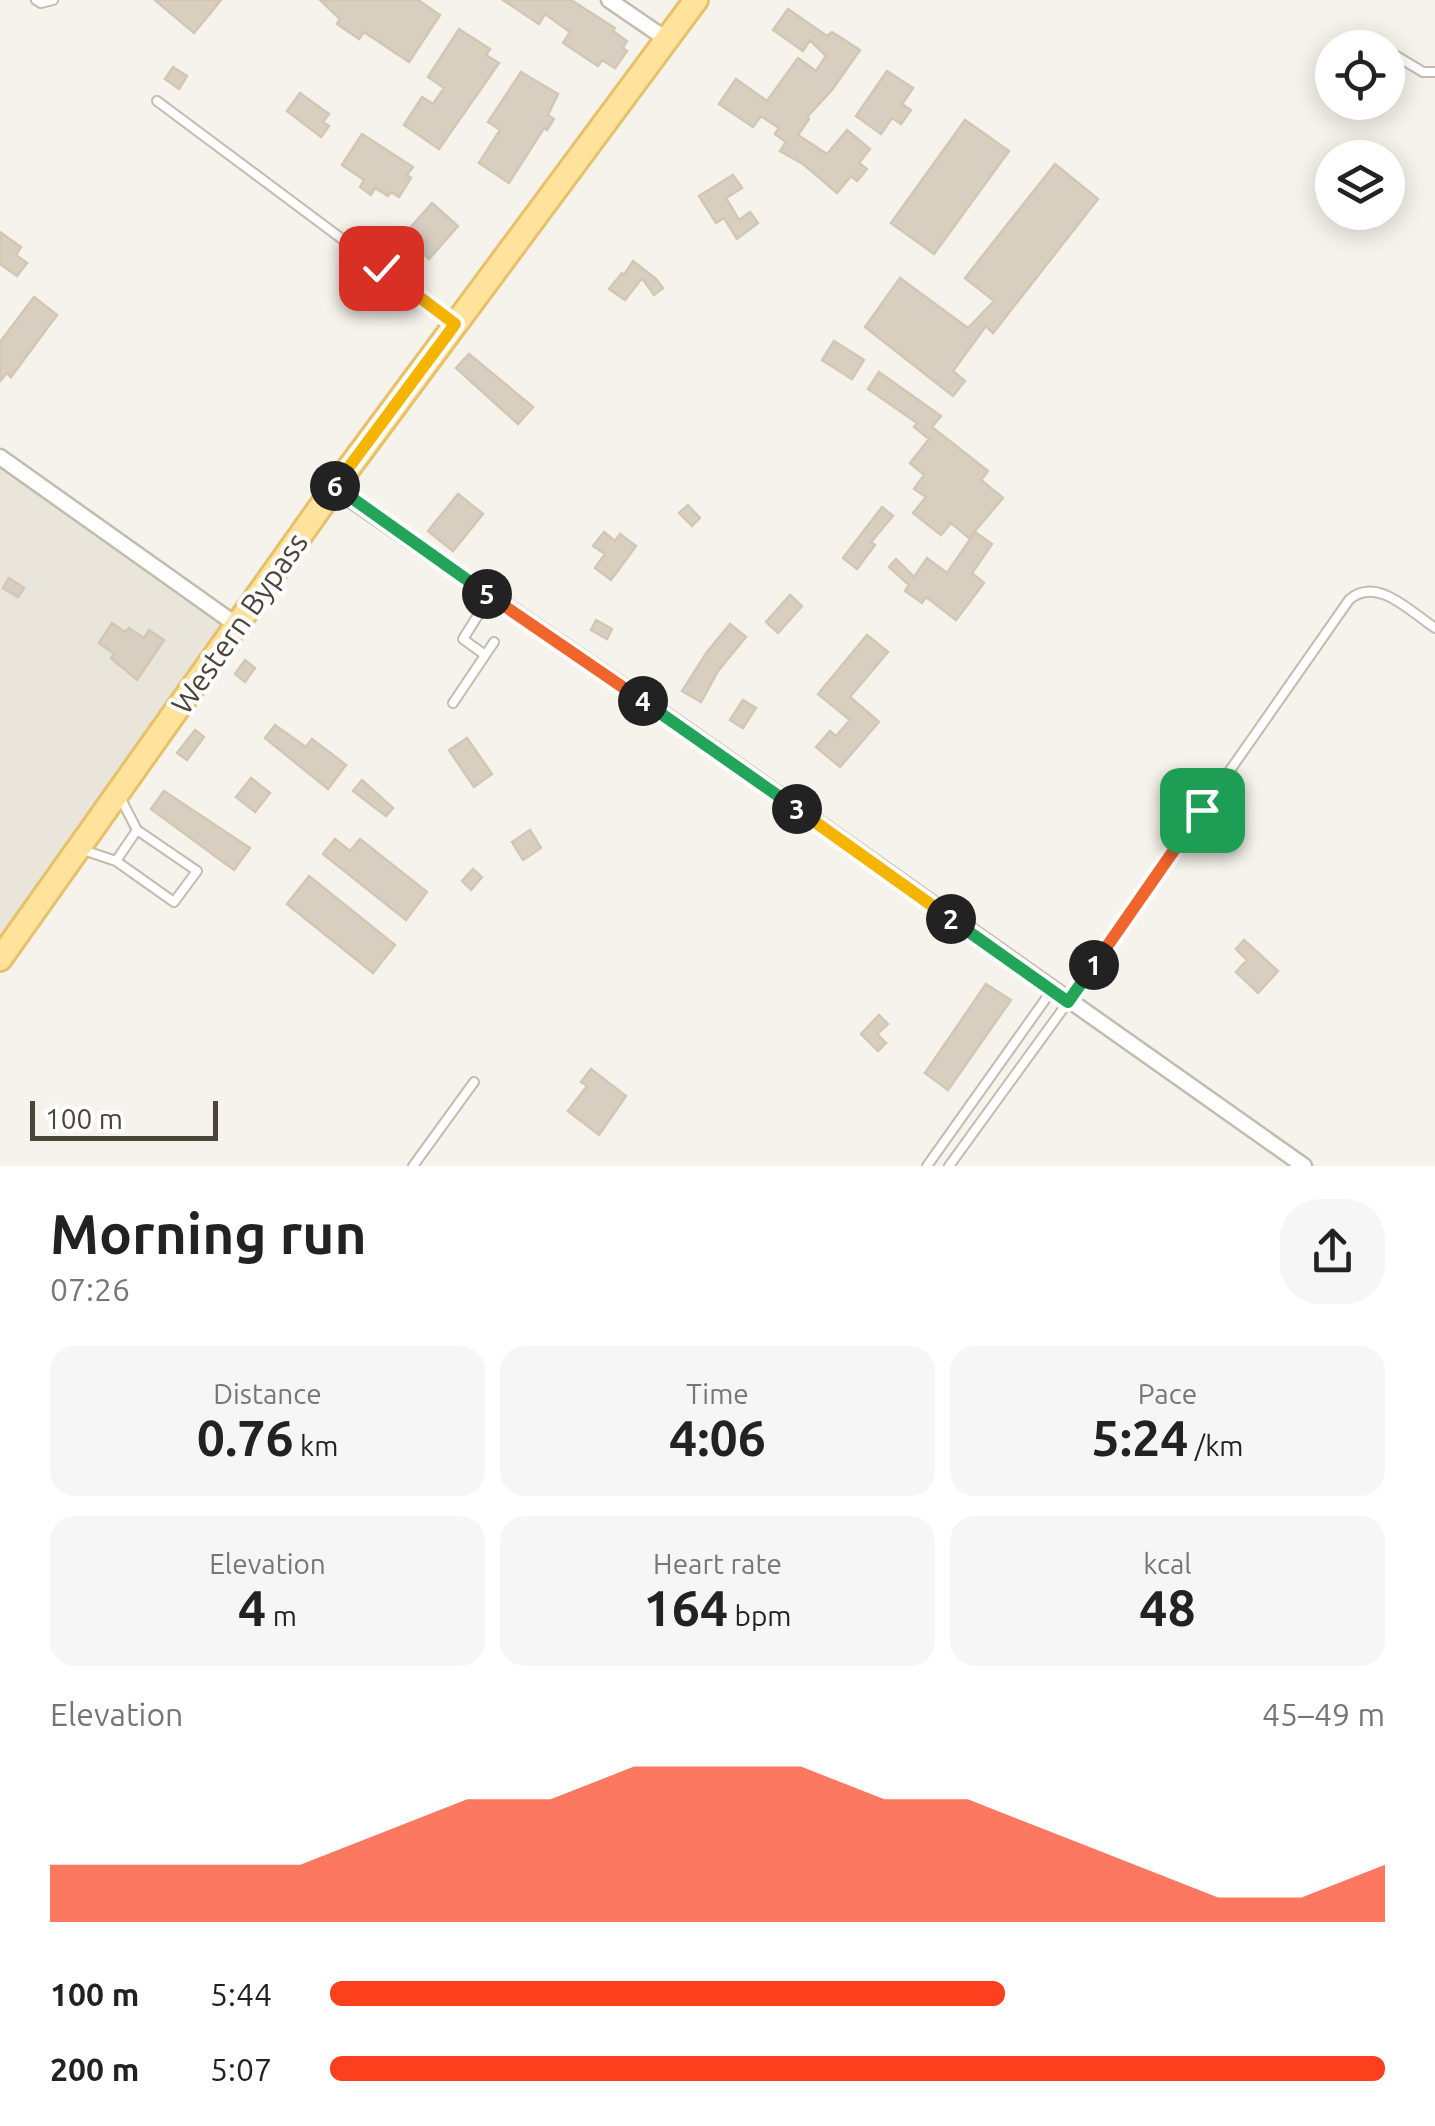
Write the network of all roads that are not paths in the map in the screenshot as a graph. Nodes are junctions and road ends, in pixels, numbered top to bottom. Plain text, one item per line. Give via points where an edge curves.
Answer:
1 (36, 0) edge
2 (53, 0) edge
3 (609, 0) edge
4 (696, 0) edge
5 (666, 39) junction
6 (1405, 61) edge
7 (1435, 72) edge
8 (158, 101) dead end
9 (455, 324) junction
10 (0, 458) edge
11 (334, 488) junction
12 (490, 596) junction
13 (238, 626) junction
14 (1435, 628) edge
15 (494, 642) dead end
16 (485, 655) junction
17 (453, 703) dead end
18 (118, 794) junction
19 (138, 830) junction
20 (79, 848) junction
21 (116, 861) junction
22 (0, 959) edge
23 (1052, 990) junction
24 (1068, 1002) junction
25 (474, 1082) dead end
26 (413, 1166) edge
27 (927, 1166) edge
28 (949, 1166) edge
29 (1304, 1166) edge

1 - 2 lane
3 - 5 street
4 - 5 main road, Western Bypass
5 - 9 main road, Western Bypass
6 - 7 lane
8 - 9 lane
9 - 11 main road, Western Bypass
10 - 13 street
11 - 12 street
11 - 13 main road, Western Bypass
12 - 16 lane via 463,638
12 - 23 street
13 - 18 main road, Western Bypass
14 - 24 lane via 1382,592 1349,600
15 - 16 lane
16 - 17 lane
18 - 19 lane
18 - 20 main road, Western Bypass
19 - 21 lane
19 - 21 lane via 197,871 174,902
20 - 21 lane
20 - 22 main road, Western Bypass
23 - 24 street
23 - 27 lane
24 - 28 lane
24 - 29 street
25 - 26 lane

